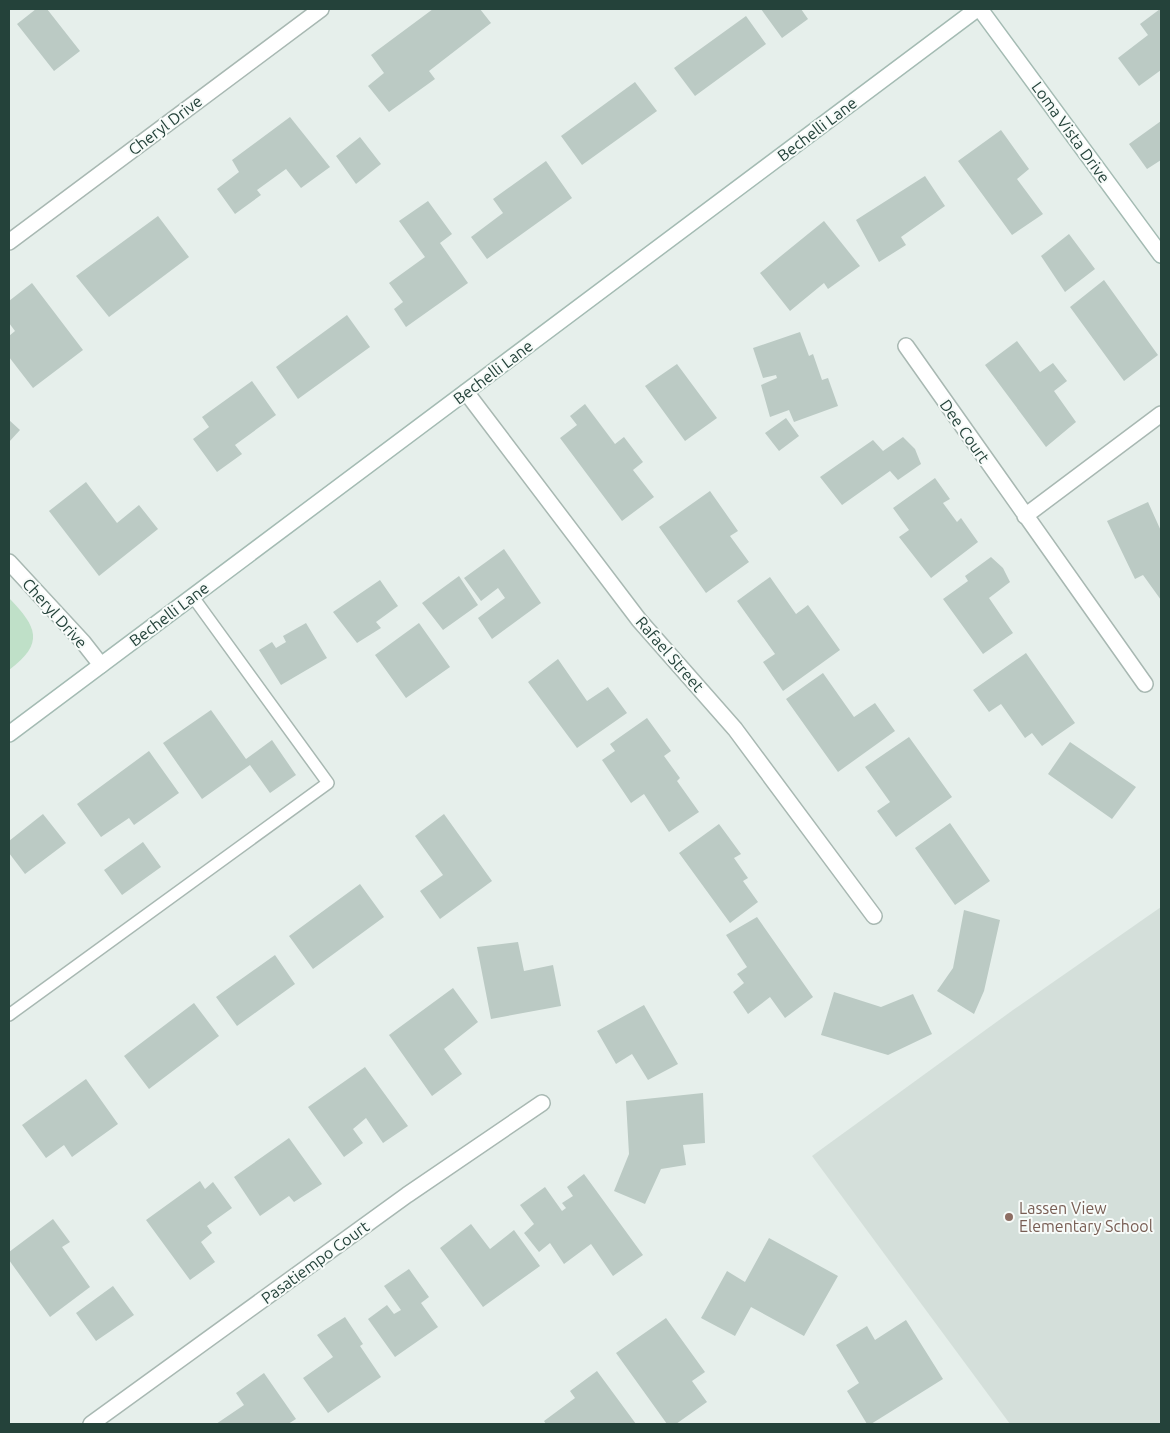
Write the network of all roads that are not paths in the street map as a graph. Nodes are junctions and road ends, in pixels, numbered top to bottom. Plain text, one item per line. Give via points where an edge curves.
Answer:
1 (321, 9) edge
2 (979, 9) edge
3 (9, 242) edge
4 (1161, 254) edge
5 (906, 346) dead end
6 (466, 392) junction
7 (1161, 414) edge
8 (1025, 516) junction
9 (9, 562) edge
10 (193, 596) junction
11 (101, 665) junction
12 (1145, 684) dead end
13 (9, 734) edge
14 (874, 916) dead end
15 (9, 1015) edge
16 (542, 1104) dead end
17 (91, 1424) edge

1 - 3 street, Cheryl Drive
2 - 4 street, Loma Vista Drive
2 - 6 street, Bechelli Lane
5 - 8 street, Dee Court
6 - 10 street, Bechelli Lane
6 - 14 street, Rafael Street via 639,620 735,729
7 - 8 street
8 - 12 street, Dee Court
9 - 11 street, Cheryl Drive
10 - 11 street, Bechelli Lane
10 - 15 lane via 328,783
11 - 13 street, Bechelli Lane
16 - 17 street, Pasatiempo Court via 407,1195

